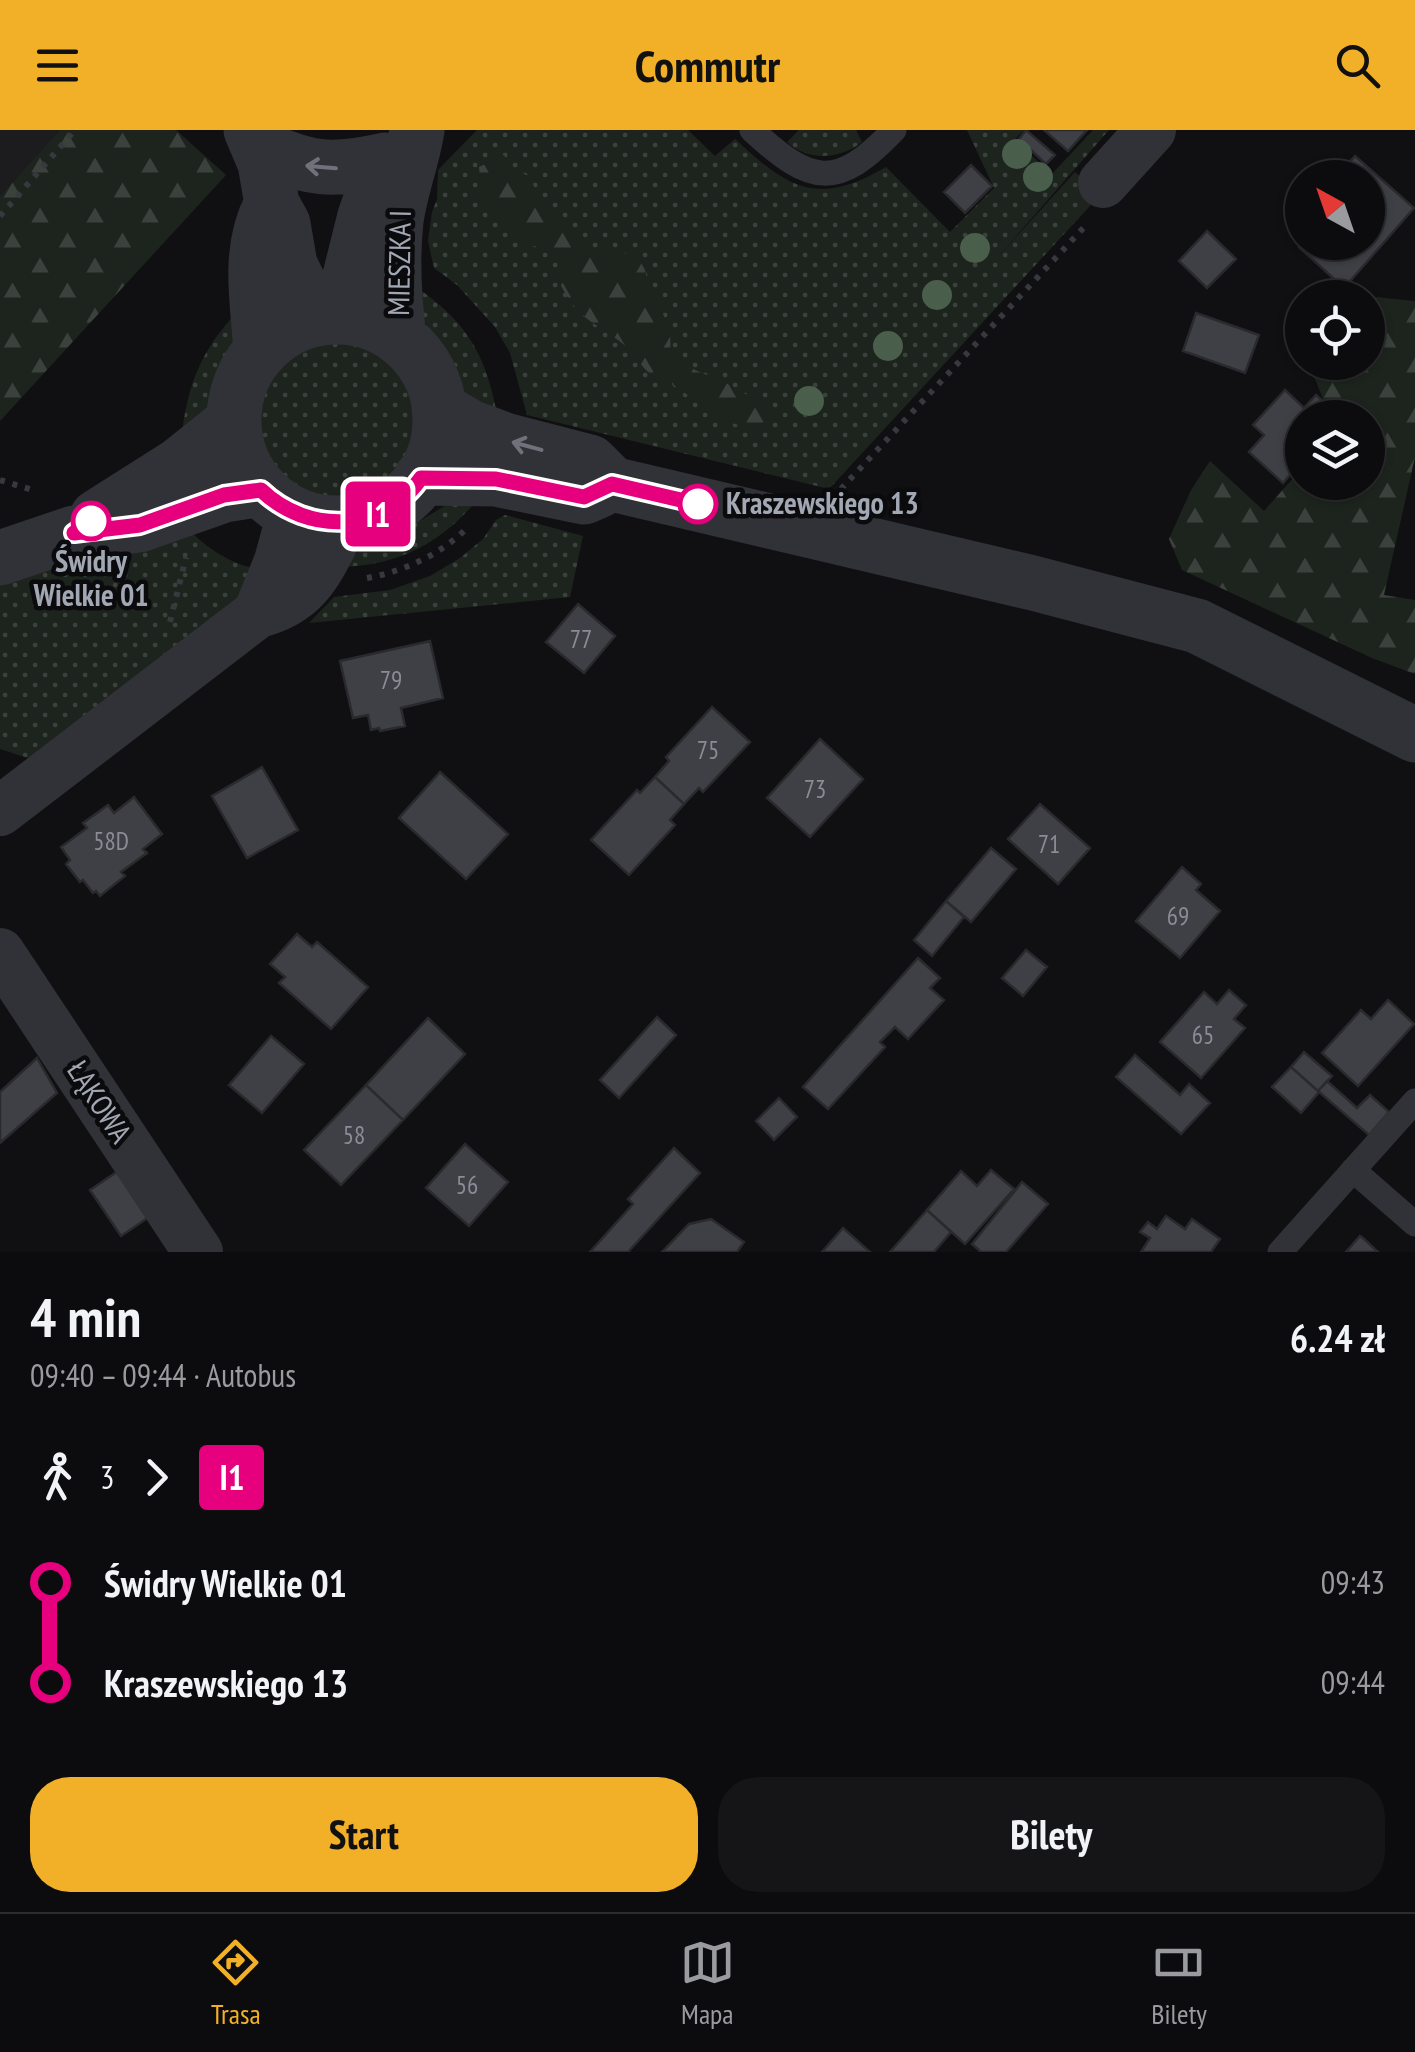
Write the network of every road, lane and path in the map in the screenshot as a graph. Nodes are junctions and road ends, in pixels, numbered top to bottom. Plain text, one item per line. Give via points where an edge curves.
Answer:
1 (74, 130) edge
2 (752, 130) edge
3 (894, 130) edge
4 (1151, 130) edge
5 (256, 139) edge
6 (403, 140) edge
7 (1103, 183) joint
8 (272, 204) junction
9 (0, 216) edge
10 (328, 317) junction
11 (399, 338) junction
12 (260, 351) junction
13 (439, 409) junction
14 (234, 421) junction
15 (421, 478) junction
16 (0, 480) edge
17 (612, 484) junction
18 (36, 491) dead end
19 (830, 500) dead end
20 (299, 509) junction
21 (74, 533) junction
22 (186, 553) dead end
23 (0, 558) edge
24 (169, 624) dead end
25 (1415, 735) edge
26 (0, 811) edge
27 (0, 953) edge
28 (1415, 1101) edge
29 (1353, 1170) junction
30 (1415, 1224) edge
31 (198, 1252) edge
32 (1280, 1252) edge

1 - 9 path
2 - 3 lane via 801,169 828,174 870,156
4 - 7 street
6 -> 5 street via 325,170
5 - 8 street
6 - 10 street, MIESZKA I via 365,216
6 - 11 street, MIESZKA I via 413,159 396,221
7 - 19 path via 1110,199
8 - 10 street via 295,276
8 - 12 street via 256,253
10 - 11 street via 363,319
10 - 12 street via 294,325
11 - 13 street via 425,365
12 - 14 street via 240,382
13 - 15 street via 438,441
17 -> 13 street via 590,462 505,440
14 - 20 street via 243,464
14 - 21 street
15 - 17 street via 496,479 584,497
15 - 20 street via 394,506 369,518
16 - 18 path
17 - 25 street via 1197,626
20 - 21 street via 224,495 140,525
20 - 26 street via 258,612
21 - 23 street
22 - 24 path
27 - 31 street, ŁĄKOWA
28 - 29 lane
29 - 30 lane
29 - 32 lane

